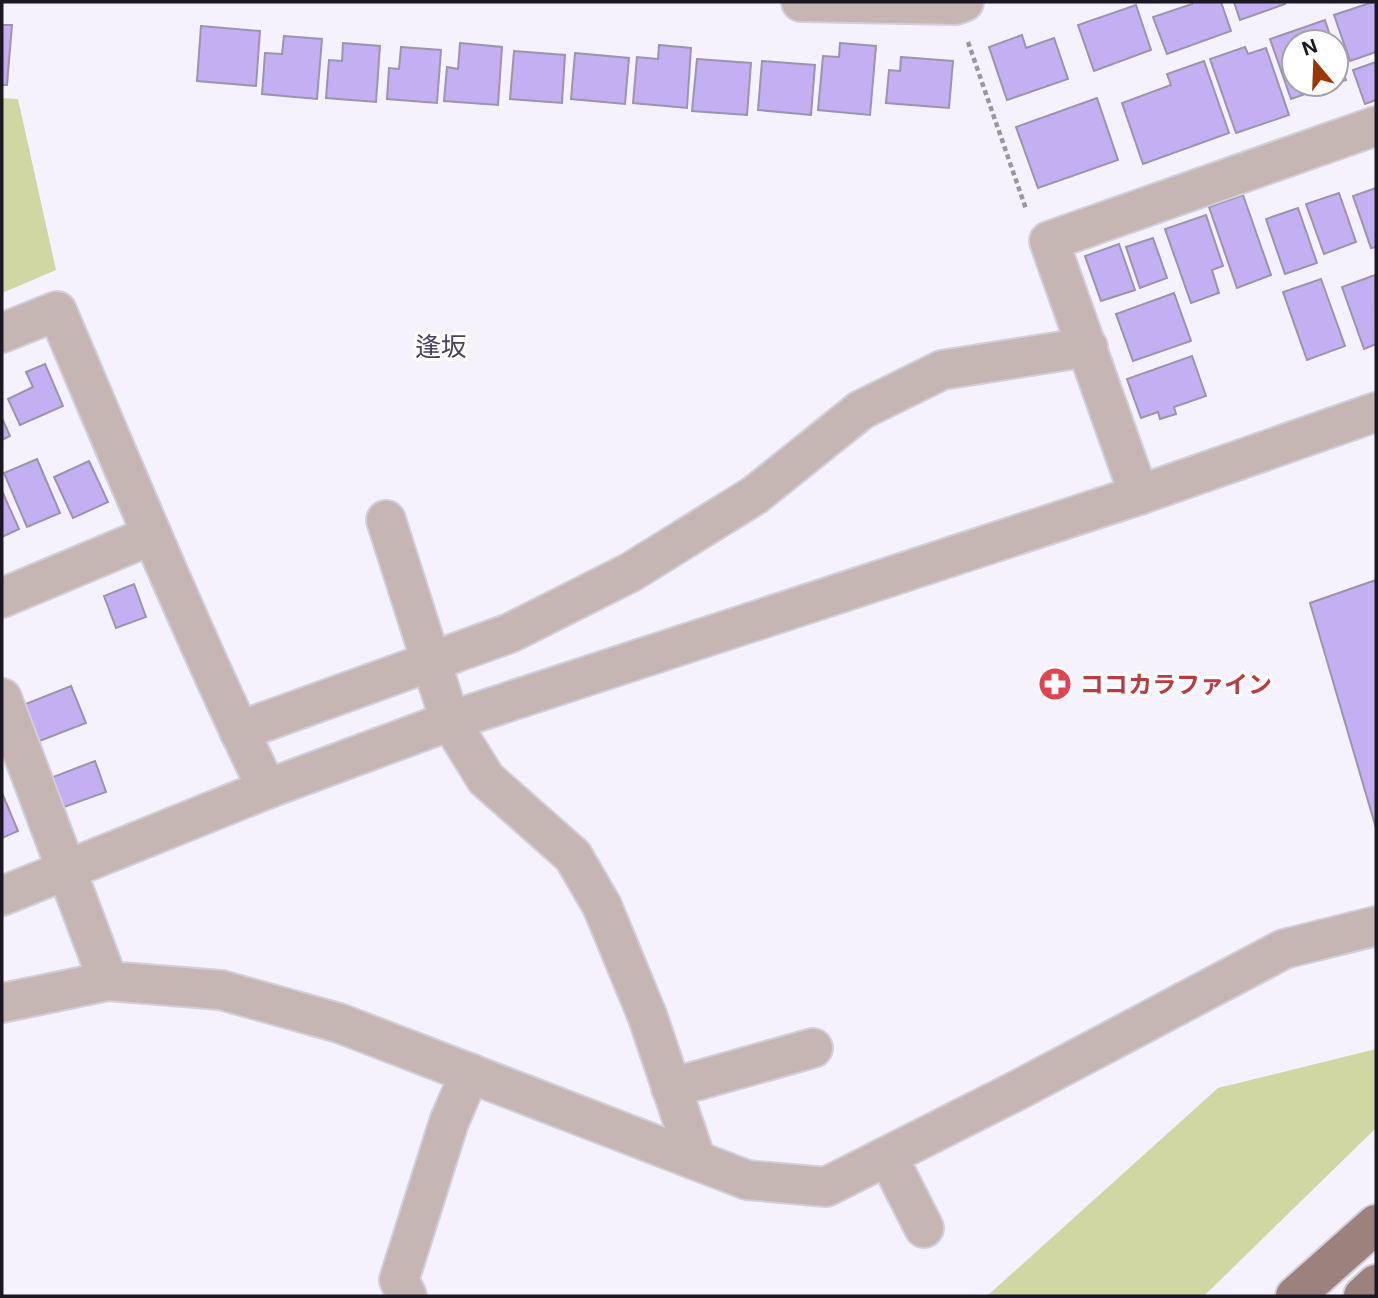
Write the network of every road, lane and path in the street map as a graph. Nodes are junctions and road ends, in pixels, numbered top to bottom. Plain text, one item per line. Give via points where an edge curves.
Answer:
1 (801, 2) edge
2 (960, 3) edge
3 (1376, 126) edge
4 (1049, 241) junction
5 (2, 333) edge
6 (1088, 347) junction
7 (1376, 412) edge
8 (1139, 495) junction
9 (386, 520) dead end
10 (152, 535) junction
11 (2, 598) edge
12 (431, 660) junction
13 (2, 698) edge
14 (450, 721) junction
15 (239, 732) junction
16 (267, 789) junction
17 (66, 869) junction
18 (2, 896) edge
19 (1376, 926) edge
20 (108, 981) junction
21 (2, 1003) edge
22 (813, 1048) dead end
23 (470, 1073) junction
24 (671, 1088) junction
25 (888, 1157) junction
26 (696, 1160) junction
27 (1376, 1224) edge
28 (923, 1228) dead end
29 (1376, 1284) edge
30 (407, 1296) edge
31 (1295, 1296) edge
32 (1363, 1296) edge

1 - 2 street
2 - 4 path via 1031,222
3 - 4 street
4 - 6 street
5 - 10 street via 57,311
6 - 8 street
6 - 12 street via 942,370 861,410 755,495 631,572 510,633
7 - 8 street
8 - 14 street
9 - 12 street
10 - 11 street
10 - 15 street
12 - 14 street
12 - 15 street
13 - 17 street
14 - 16 street
14 - 24 street via 486,779 573,856 603,906
15 - 16 street
16 - 17 street
17 - 18 street
17 - 20 street
19 - 25 street via 1284,949
20 - 21 street
20 - 23 street via 221,990 339,1023
22 - 24 street
23 - 26 street
23 - 30 street via 449,1122 400,1280
24 - 26 street
25 - 26 street via 826,1187 747,1180
25 - 28 street
27 - 31 main road
29 - 32 main road

